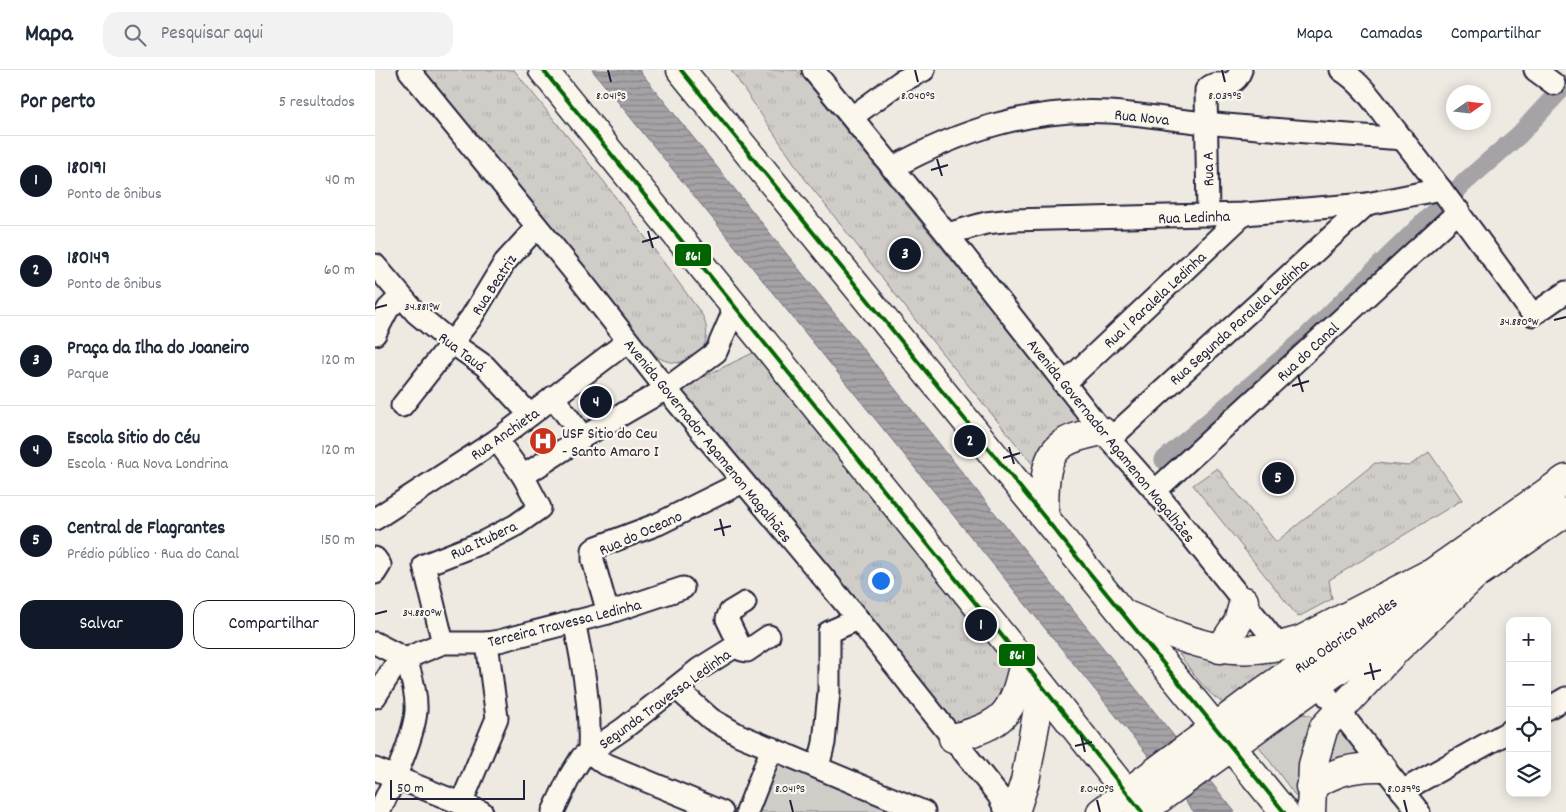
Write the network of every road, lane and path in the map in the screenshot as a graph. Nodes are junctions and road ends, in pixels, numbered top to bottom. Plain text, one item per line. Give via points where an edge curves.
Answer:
1 (409, 70) edge
2 (813, 70) edge
3 (924, 70) edge
4 (1241, 70) edge
5 (1341, 70) edge
6 (1535, 70) edge
7 (555, 74) edge
8 (690, 75) edge
9 (1554, 84) dead end
10 (852, 117) junction
11 (1206, 123) junction
12 (1403, 139) junction
13 (892, 168) junction
14 (1451, 201) junction
15 (1367, 204) junction
16 (1244, 214) junction
17 (1207, 215) junction
18 (536, 228) junction
19 (947, 234) junction
20 (375, 265) edge
21 (1566, 292) edge
22 (401, 296) junction
23 (735, 308) junction
24 (375, 334) edge
25 (628, 341) junction
26 (452, 343) junction
27 (1064, 384) junction
28 (666, 389) junction
29 (553, 397) junction
30 (402, 406) dead end
31 (530, 415) junction
32 (1106, 435) junction
33 (583, 437) junction
34 (497, 440) junction
35 (523, 476) junction
36 (1566, 480) edge
37 (743, 482) junction
38 (1155, 491) junction
39 (1566, 512) edge
40 (1044, 516) junction
41 (375, 519) edge
42 (375, 558) edge
43 (375, 573) edge
44 (1427, 575) junction
45 (1475, 575) junction
46 (683, 588) dead end
47 (1244, 601) junction
48 (745, 602) dead end
49 (1122, 612) junction
50 (608, 613) junction
51 (858, 619) junction
52 (574, 621) junction
53 (769, 636) dead end
54 (375, 643) edge
55 (443, 643) junction
56 (487, 643) junction
57 (739, 644) junction
58 (1280, 647) junction
59 (1219, 649) junction
60 (406, 659) junction
61 (1024, 663) junction
62 (1318, 684) junction
63 (1042, 686) junction
64 (676, 688) junction
65 (375, 697) edge
66 (1566, 698) edge
67 (1550, 707) edge
68 (1339, 711) junction
69 (1506, 733) edge
70 (953, 738) junction
71 (1213, 744) junction
72 (772, 748) junction
73 (589, 752) junction
74 (819, 766) junction
75 (1382, 767) junction
76 (375, 769) edge
77 (394, 777) junction
78 (1402, 792) junction
79 (1310, 800) edge
80 (1138, 807) edge
81 (468, 808) edge
82 (379, 812) edge
83 (553, 812) edge
84 (721, 812) edge
85 (747, 812) edge
86 (924, 812) edge
87 (1007, 812) edge
88 (1015, 812) edge
89 (1101, 812) edge
90 (1284, 812) edge
91 (1419, 812) edge

1 - 18 street, Avenida Governador Agamenon Magalhães
2 - 10 street, Avenida Governador Agamenon Magalhães
3 - 10 street via 900,82
4 - 11 street, Rua A via 1231,84 1213,84 1206,90
5 - 12 street via 1365,92
6 - 9 street
7 - 23 main road
8 - 40 main road
10 - 13 street, Avenida Governador Agamenon Magalhães
11 - 12 street, Rua Nova
11 - 13 street, Rua Nova via 1109,112 1070,112 1025,118 976,128 930,147
11 - 17 street, Rua A
12 - 14 street
13 - 19 street, Avenida Governador Agamenon Magalhães
14 - 15 street, Rua Ledinha
14 - 21 street via 1533,316
14 - 38 street, Rua do Canal
15 - 16 street, Rua Ledinha
15 - 32 street, Rua Segunda Paralela Ledinha
16 - 17 street, Rua Ledinha
16 - 27 street, Rua 1 Paralela Ledinha
17 - 19 street, Rua Ledinha via 1012,220
18 - 25 street, Avenida Governador Agamenon Magalhães
18 - 26 street, Rua Beatriz via 505,262
19 - 27 street, Avenida Governador Agamenon Magalhães
20 - 22 street, Rua Tauá
22 - 24 street via 388,309
22 - 26 street, Rua Tauá
23 - 28 street via 715,352
23 - 61 main road
25 - 28 street, Avenida Governador Agamenon Magalhães
25 - 29 street, Rua Anchieta
26 - 30 street, Rua Beatriz
26 - 31 street, Rua Tauá via 485,366
27 - 32 street, Avenida Governador Agamenon Magalhães
28 - 33 street
28 - 37 street, Avenida Governador Agamenon Magalhães
29 - 31 street, Rua Anchieta
29 - 33 street
31 - 34 street, Rua Anchieta
32 - 38 street, Avenida Governador Agamenon Magalhães
32 - 40 main road via 1063,443 1054,454 1047,467
33 - 35 street
34 - 35 street
34 - 41 street, Rua Anchieta
35 - 55 street, Rua Itubera via 540,508 489,539 424,567
36 - 44 main road, Rua Odorico Mendes
37 - 50 street, Rua do Oceano via 658,524 593,550
37 - 51 street, Avenida Governador Agamenon Magalhães
38 - 47 street, Avenida Governador Agamenon Magalhães
39 - 45 main road, Rua Odorico Mendes
40 - 49 main road
42 - 43 street via 380,565
44 - 58 main road via 1328,628
44 - 71 main road, Rua Odorico Mendes
45 - 62 main road, Rua Odorico Mendes
45 - 68 main road via 1397,649
46 - 50 street, Terceira Travessa Ledinha
47 - 58 street, Avenida Governador Agamenon Magalhães
47 - 59 main road via 1239,622
48 - 57 street via 729,612 727,619
49 - 59 main road via 1191,642
49 - 71 main road
50 - 52 street, Terceira Travessa Ledinha
51 - 70 street, Avenida Governador Agamenon Magalhães
51 - 74 street via 829,632 829,692
52 - 56 street, Terceira Travessa Ledinha
52 - 73 street via 584,669
53 - 57 street via 745,651
54 - 60 street
55 - 56 street, Terceira Travessa Ledinha
55 - 60 street
56 - 81 street via 497,718
57 - 64 street, Segunda Travessa Ledinha
58 - 59 main road via 1247,651
60 - 65 street via 393,670
60 - 77 street via 413,683 416,713
61 - 63 main road
61 - 70 main road via 1018,688 1008,711 999,721 983,730
62 - 68 street
62 - 71 main road, Rua Odorico Mendes
63 - 80 main road
63 - 88 main road via 1025,781
64 - 72 street via 711,719 752,730
64 - 73 street, Segunda Travessa Ledinha
66 - 67 street
68 - 75 street
68 - 79 main road via 1324,727 1313,766
69 - 78 street
70 - 87 street, Avenida Governador Agamenon Magalhães via 998,795
71 - 80 main road via 1157,786
71 - 90 main road
72 - 74 street
72 - 85 street
73 - 83 street, Segunda Travessa Ledinha via 577,763
73 - 84 street via 603,763
74 - 86 street
75 - 78 street
75 - 79 main road via 1349,768 1331,774
76 - 77 street
77 - 81 street
77 - 82 street
78 - 91 street
80 - 89 main road

